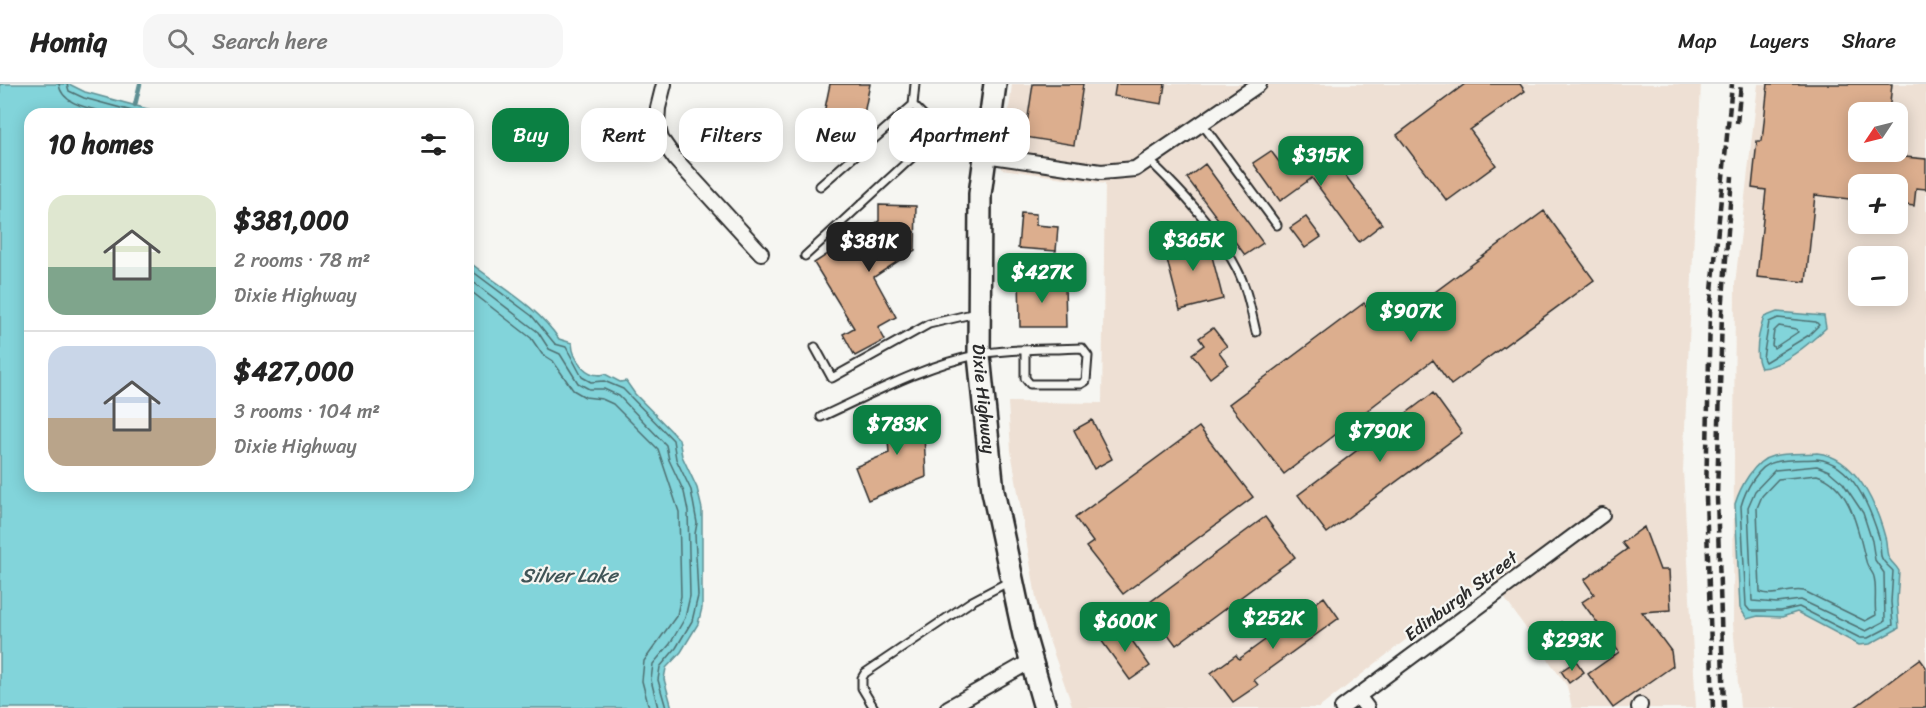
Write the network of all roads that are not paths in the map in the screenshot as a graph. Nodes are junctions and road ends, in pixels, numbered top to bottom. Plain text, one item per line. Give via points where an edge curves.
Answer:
1 (664, 84) edge
2 (915, 84) edge
3 (995, 84) edge
4 (1259, 84) edge
5 (912, 105) junction
6 (915, 108) edge
7 (992, 108) edge
8 (1203, 124) junction
9 (1149, 160) junction
10 (907, 162) edge
11 (984, 162) edge
12 (1030, 162) edge
13 (820, 186) dead end
14 (1277, 225) dead end
15 (761, 253) dead end
16 (805, 256) dead end
17 (978, 313) junction
18 (1256, 332) dead end
19 (815, 347) dead end
20 (1025, 350) junction
21 (979, 355) junction
22 (821, 417) dead end
23 (1602, 515) dead end
24 (1012, 580) junction
25 (1031, 661) junction
26 (1358, 696) junction
27 (874, 708) edge
28 (948, 708) edge
29 (1045, 708) edge
30 (1342, 708) edge
31 (1366, 708) edge

1 - 15 street via 658,108 660,139
2 - 5 lane
3 - 7 main road, Dixie Highway
4 - 8 street
5 - 6 lane
5 - 13 lane
8 - 9 street
8 - 14 lane
9 - 12 street via 1135,169 1101,172
9 - 18 lane via 1218,238 1238,270
10 - 16 lane
11 - 17 main road, Dixie Highway
17 - 19 lane via 929,324 832,378
17 - 21 main road, Dixie Highway
20 - 20 lane via 1082,348 1088,356 1086,381 1030,384 1025,378
20 - 21 lane
21 - 22 lane via 913,375
21 - 24 main road, Dixie Highway via 993,491
23 - 26 street, Edinburgh Street
24 - 25 main road, Dixie Highway
24 - 27 lane via 972,601 865,673 862,688
25 - 28 street
25 - 29 main road, Dixie Highway
26 - 30 street, Edinburgh Street
26 - 31 street

